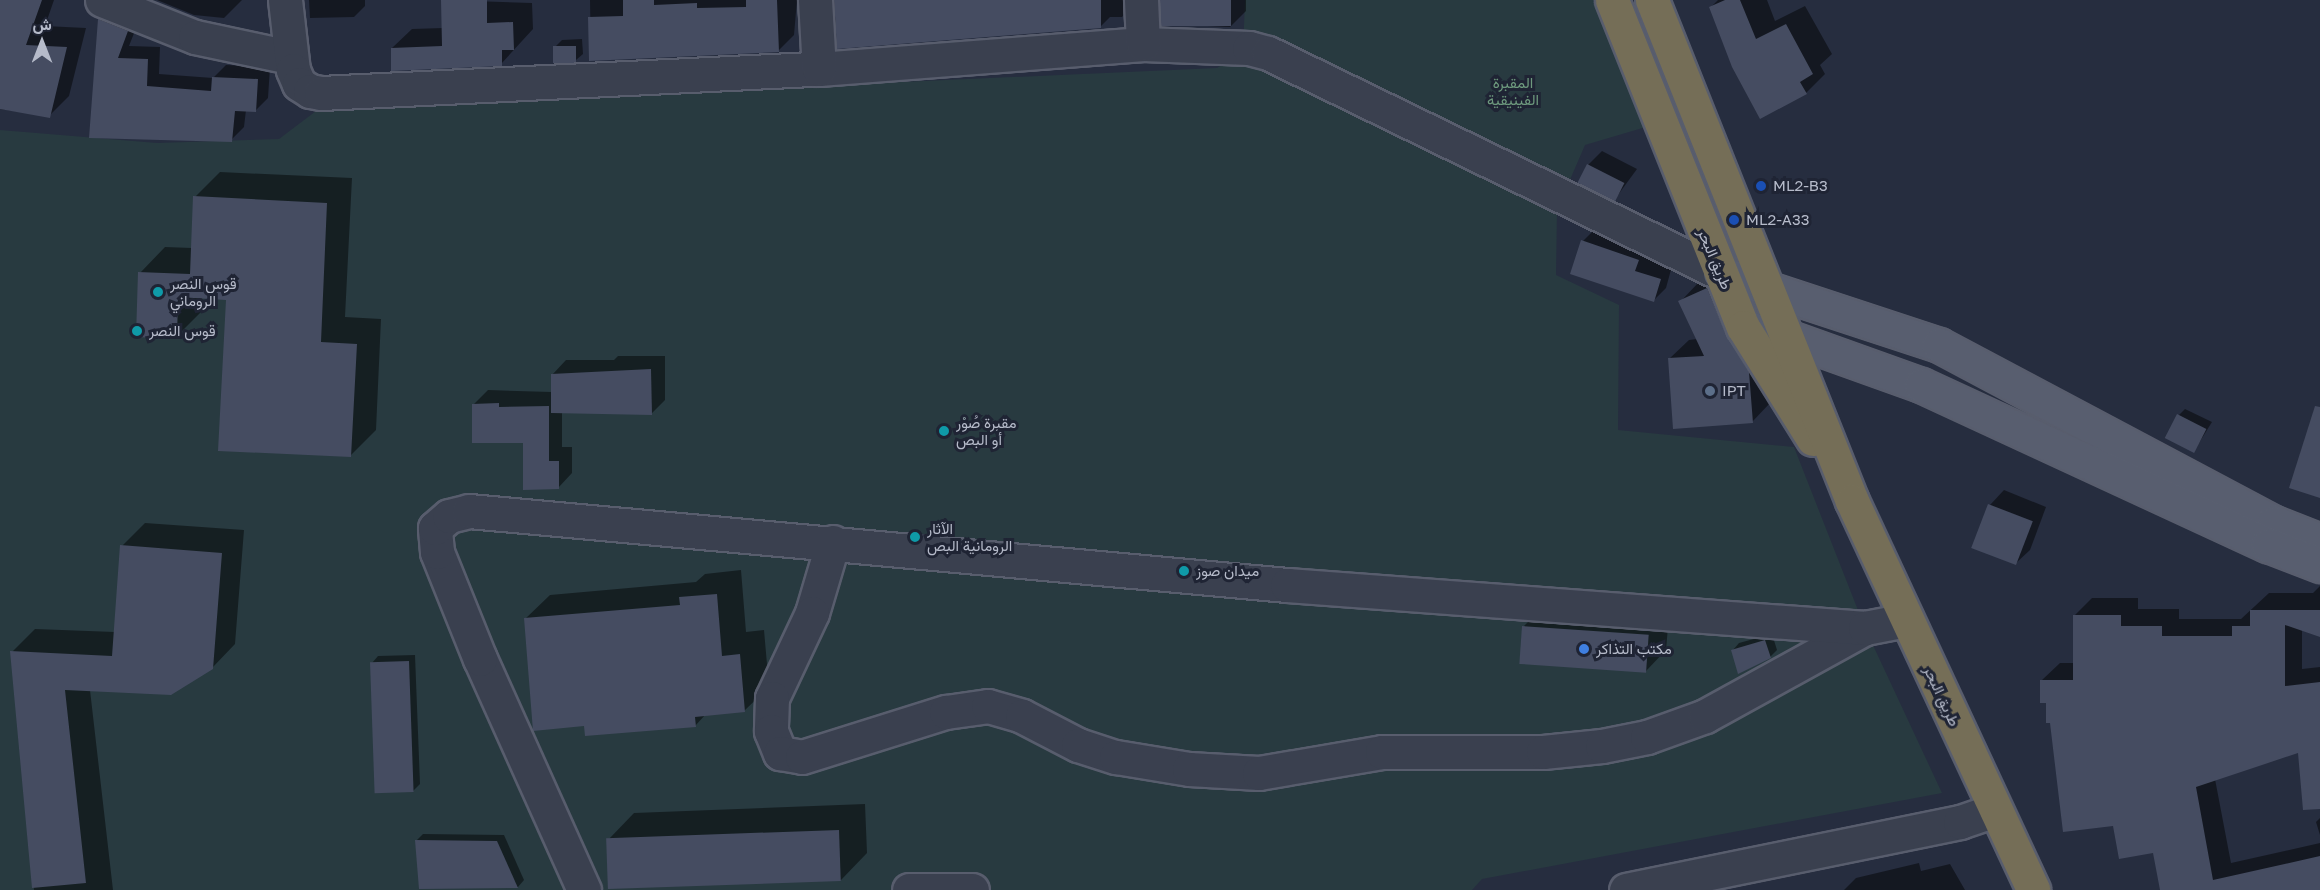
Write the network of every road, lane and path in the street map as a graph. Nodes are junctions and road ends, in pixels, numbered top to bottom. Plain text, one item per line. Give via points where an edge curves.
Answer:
1 (102, 0) edge
2 (285, 0) edge
3 (814, 0) edge
4 (1141, 0) edge
5 (1612, 0) edge
6 (1652, 0) edge
7 (1143, 44) junction
8 (289, 57) junction
9 (819, 69) junction
10 (1720, 273) junction
11 (1770, 290) junction
12 (1743, 327) junction
13 (1790, 338) junction
14 (1852, 501) junction
15 (833, 542) junction
16 (2320, 542) edge
17 (2320, 565) edge
18 (1906, 620) junction
19 (1865, 628) junction
20 (1994, 810) junction
21 (584, 890) edge
22 (909, 890) edge
23 (972, 890) edge
24 (1626, 890) edge
25 (2033, 890) edge

1 - 8 street via 195,37
2 - 8 street
3 - 9 street
4 - 7 street
5 - 10 highway, طريق البحر
6 - 11 highway, طريق البحر
7 - 9 street
7 - 10 street via 1229,45 1268,53
8 - 9 street via 299,84 310,92 334,93
10 - 11 main road
10 - 12 highway, طريق البحر
11 - 13 highway, طريق البحر
11 - 16 main road via 1939,345 2274,523
12 - 13 main road
12 - 14 highway, طريق البحر
13 - 14 highway, طريق البحر
13 - 17 main road via 1921,385
14 - 18 highway, طريق البحر
15 - 19 street via 1287,585
15 - 19 street via 812,613 772,698 771,730 780,753 802,757 946,712 988,706 1022,716 1078,745 1116,757 1189,769 1259,773 1382,752 1542,752 1602,746 1647,737 1705,716
15 - 21 street via 469,511 449,516 435,528 437,552 480,659
18 - 19 street
18 - 20 highway, طريق البحر
20 - 24 street via 1960,822
20 - 25 highway, طريق البحر
22 - 23 street

